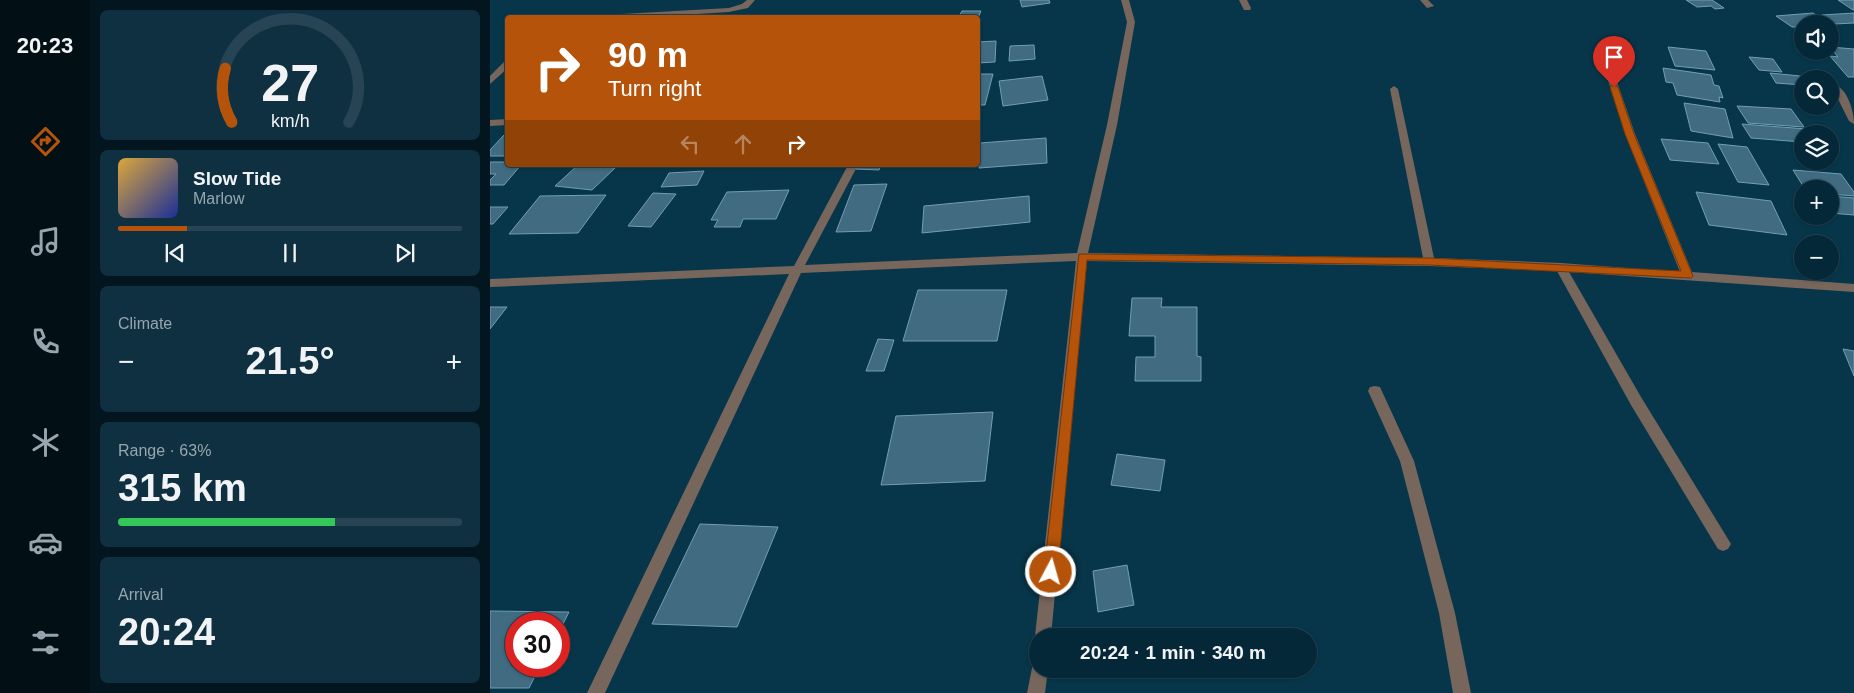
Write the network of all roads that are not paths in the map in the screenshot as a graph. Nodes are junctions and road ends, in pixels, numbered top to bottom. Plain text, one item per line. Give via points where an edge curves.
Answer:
1 (751, 0) edge
2 (1125, 0) edge
3 (1243, 0) edge
4 (1247, 8) dead end
5 (638, 15) edge
6 (1604, 55) dead end
7 (505, 66) edge
8 (490, 81) edge
9 (1394, 89) dead end
10 (1839, 93) edge
11 (1854, 121) edge
12 (505, 122) edge
13 (490, 123) edge
14 (852, 167) edge
15 (1082, 257) junction
16 (1429, 262) junction
17 (1561, 267) junction
18 (797, 270) junction
19 (1688, 276) junction
20 (490, 283) edge
21 (1854, 288) edge
22 (1375, 391) dead end
23 (1722, 544) dead end
24 (1044, 628) edge
25 (1038, 678) edge
26 (596, 693) edge
27 (1036, 693) edge
28 (1462, 693) edge

1 - 5 street via 745,6 729,10
2 - 15 street via 1131,22
3 - 4 street
6 - 19 street via 1630,134
7 - 8 street
9 - 16 street
10 - 11 street
12 - 13 street
14 - 18 street
15 - 16 street
15 - 18 street
15 - 24 street
16 - 17 street
17 - 19 street
17 - 23 street
18 - 20 street
18 - 26 street
19 - 21 street
22 - 28 street via 1407,461 1418,498 1447,612
25 - 27 street

